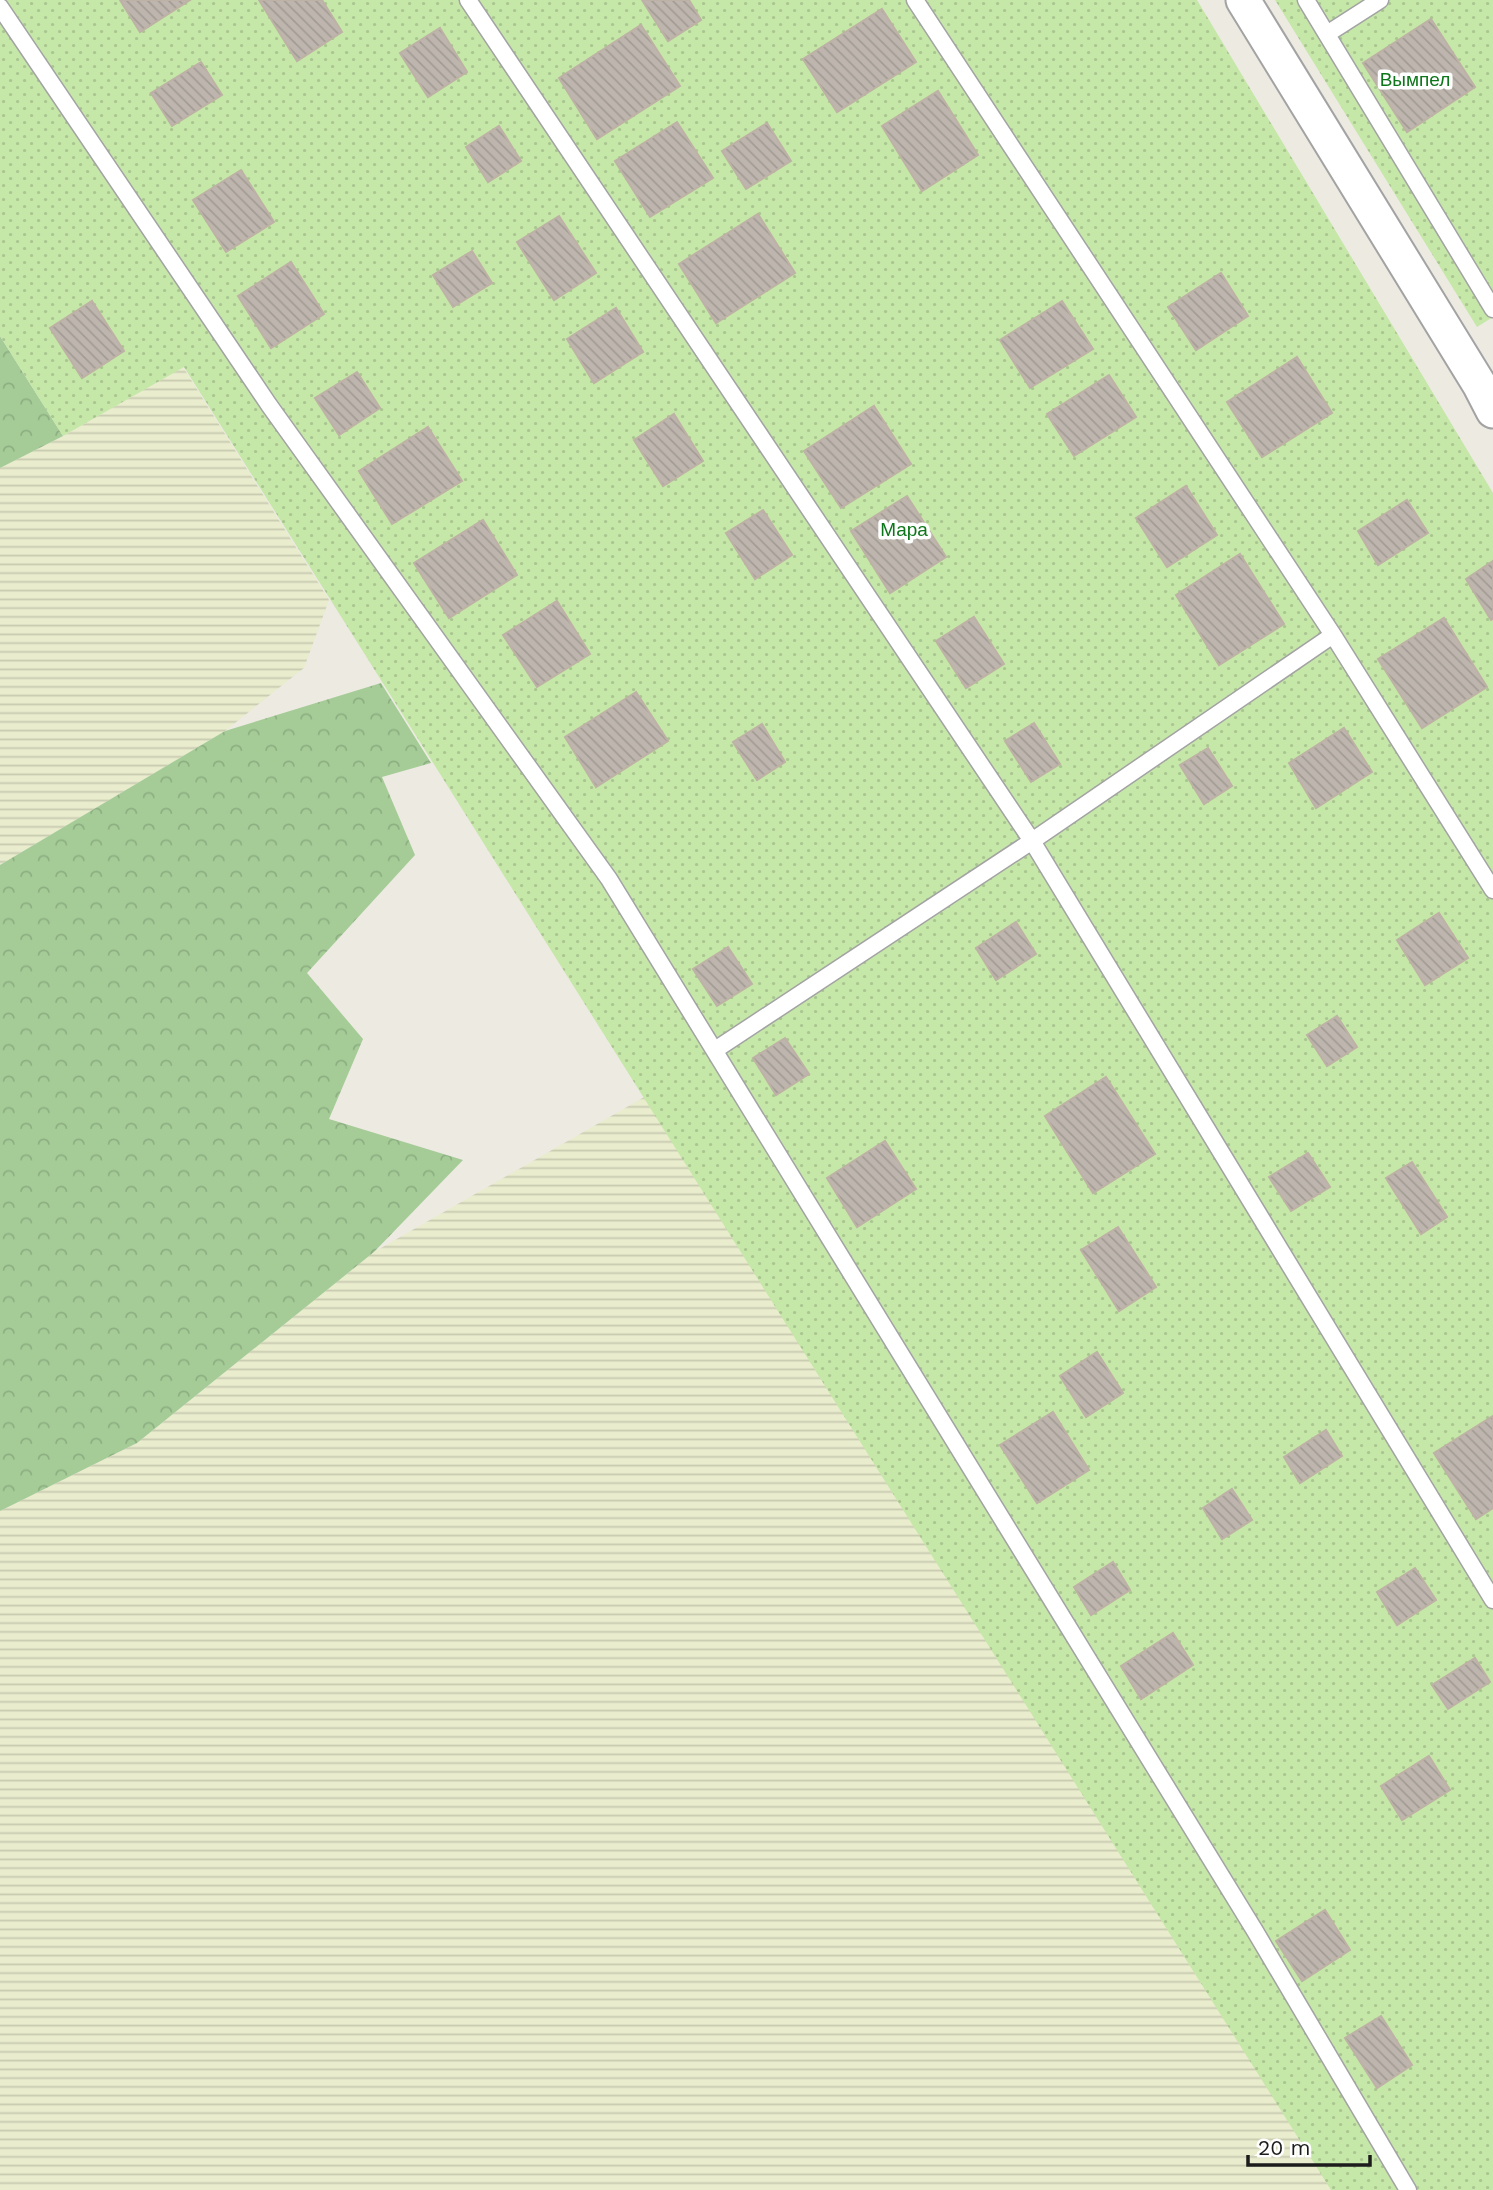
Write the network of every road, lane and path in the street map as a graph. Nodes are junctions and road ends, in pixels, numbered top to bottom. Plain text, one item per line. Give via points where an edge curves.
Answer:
1 (468, 0) edge
2 (915, 0) edge
3 (1242, 0) edge
4 (1306, 0) edge
5 (1380, 0) edge
6 (0, 7) edge
7 (1327, 34) junction
8 (1493, 309) edge
9 (1493, 411) edge
10 (1334, 635) junction
11 (1032, 841) junction
12 (1493, 890) edge
13 (715, 1050) junction
14 (1493, 1600) edge
15 (1408, 2190) edge

1 - 11 lane
2 - 10 lane
3 - 9 street
4 - 7 lane
5 - 7 lane
6 - 13 lane via 269,405 609,879
7 - 8 lane
10 - 11 lane
10 - 12 lane
11 - 13 lane
11 - 14 lane
13 - 15 lane

